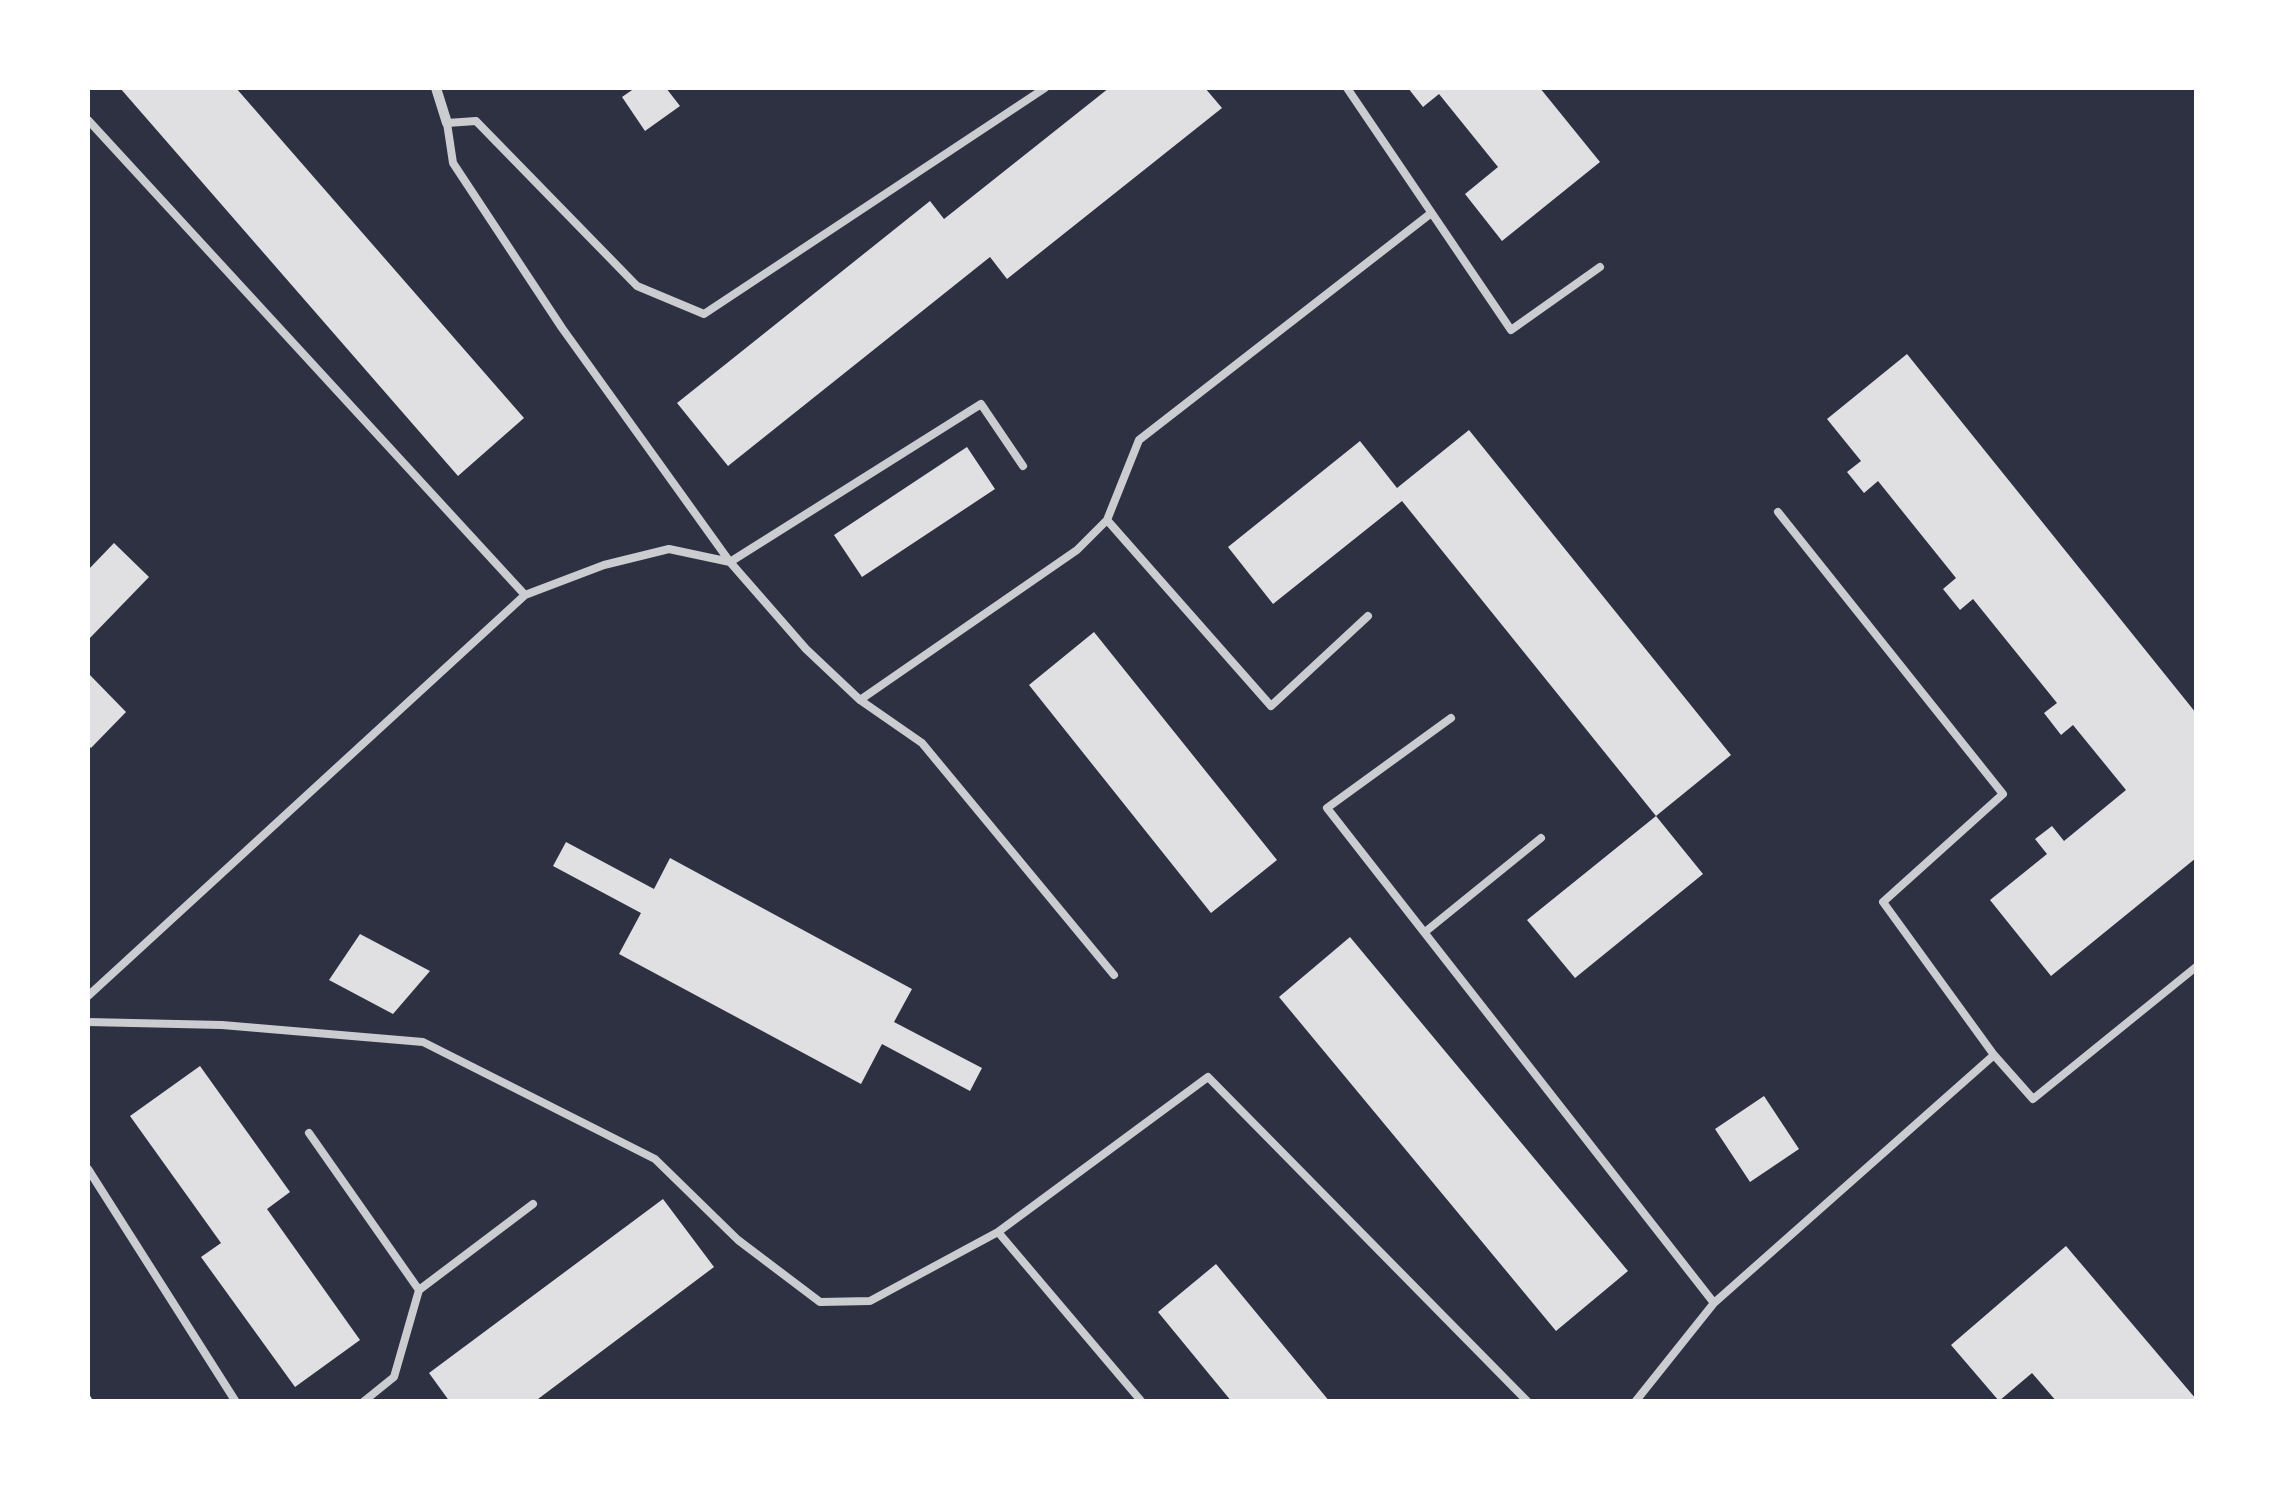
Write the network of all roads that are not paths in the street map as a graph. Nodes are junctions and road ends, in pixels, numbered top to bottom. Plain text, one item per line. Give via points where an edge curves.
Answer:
1 (436, 88) edge
2 (1046, 88) edge
3 (1348, 88) edge
4 (88, 120) edge
5 (446, 123) junction
6 (1430, 214) junction
7 (1600, 267) dead end
8 (1023, 466) dead end
9 (1778, 512) dead end
10 (1107, 520) junction
11 (730, 562) junction
12 (525, 596) junction
13 (1368, 616) dead end
14 (860, 700) junction
15 (1451, 718) dead end
16 (1541, 838) dead end
17 (1425, 932) junction
18 (2196, 967) edge
19 (1114, 976) dead end
20 (88, 996) edge
21 (88, 1022) edge
22 (1994, 1054) junction
23 (309, 1133) dead end
24 (88, 1169) edge
25 (533, 1204) dead end
26 (998, 1232) junction
27 (419, 1290) junction
28 (1714, 1302) junction
29 (236, 1402) edge
30 (363, 1402) edge
31 (1142, 1402) edge
32 (1528, 1402) edge
33 (1635, 1402) edge

1 - 5 street
2 - 5 lane via 704,314 637,286 476,121
3 - 6 lane
4 - 12 lane
5 - 11 lane via 453,163
6 - 7 lane via 1511,330
6 - 10 lane via 1139,440
8 - 11 lane via 980,404
9 - 22 lane via 2003,794 1883,902
10 - 13 lane via 1271,706
10 - 14 lane via 1077,550
11 - 12 lane via 669,549
11 - 14 lane
12 - 20 lane
14 - 19 lane via 922,743
15 - 17 lane via 1327,808
16 - 17 lane
17 - 28 lane
18 - 22 lane via 2033,1099
21 - 26 lane via 423,1042 655,1159 738,1240 820,1302 870,1301
22 - 28 lane
23 - 27 lane
24 - 29 lane
25 - 27 lane
26 - 31 lane
26 - 32 lane via 1208,1077
27 - 30 lane via 394,1376
28 - 33 lane

